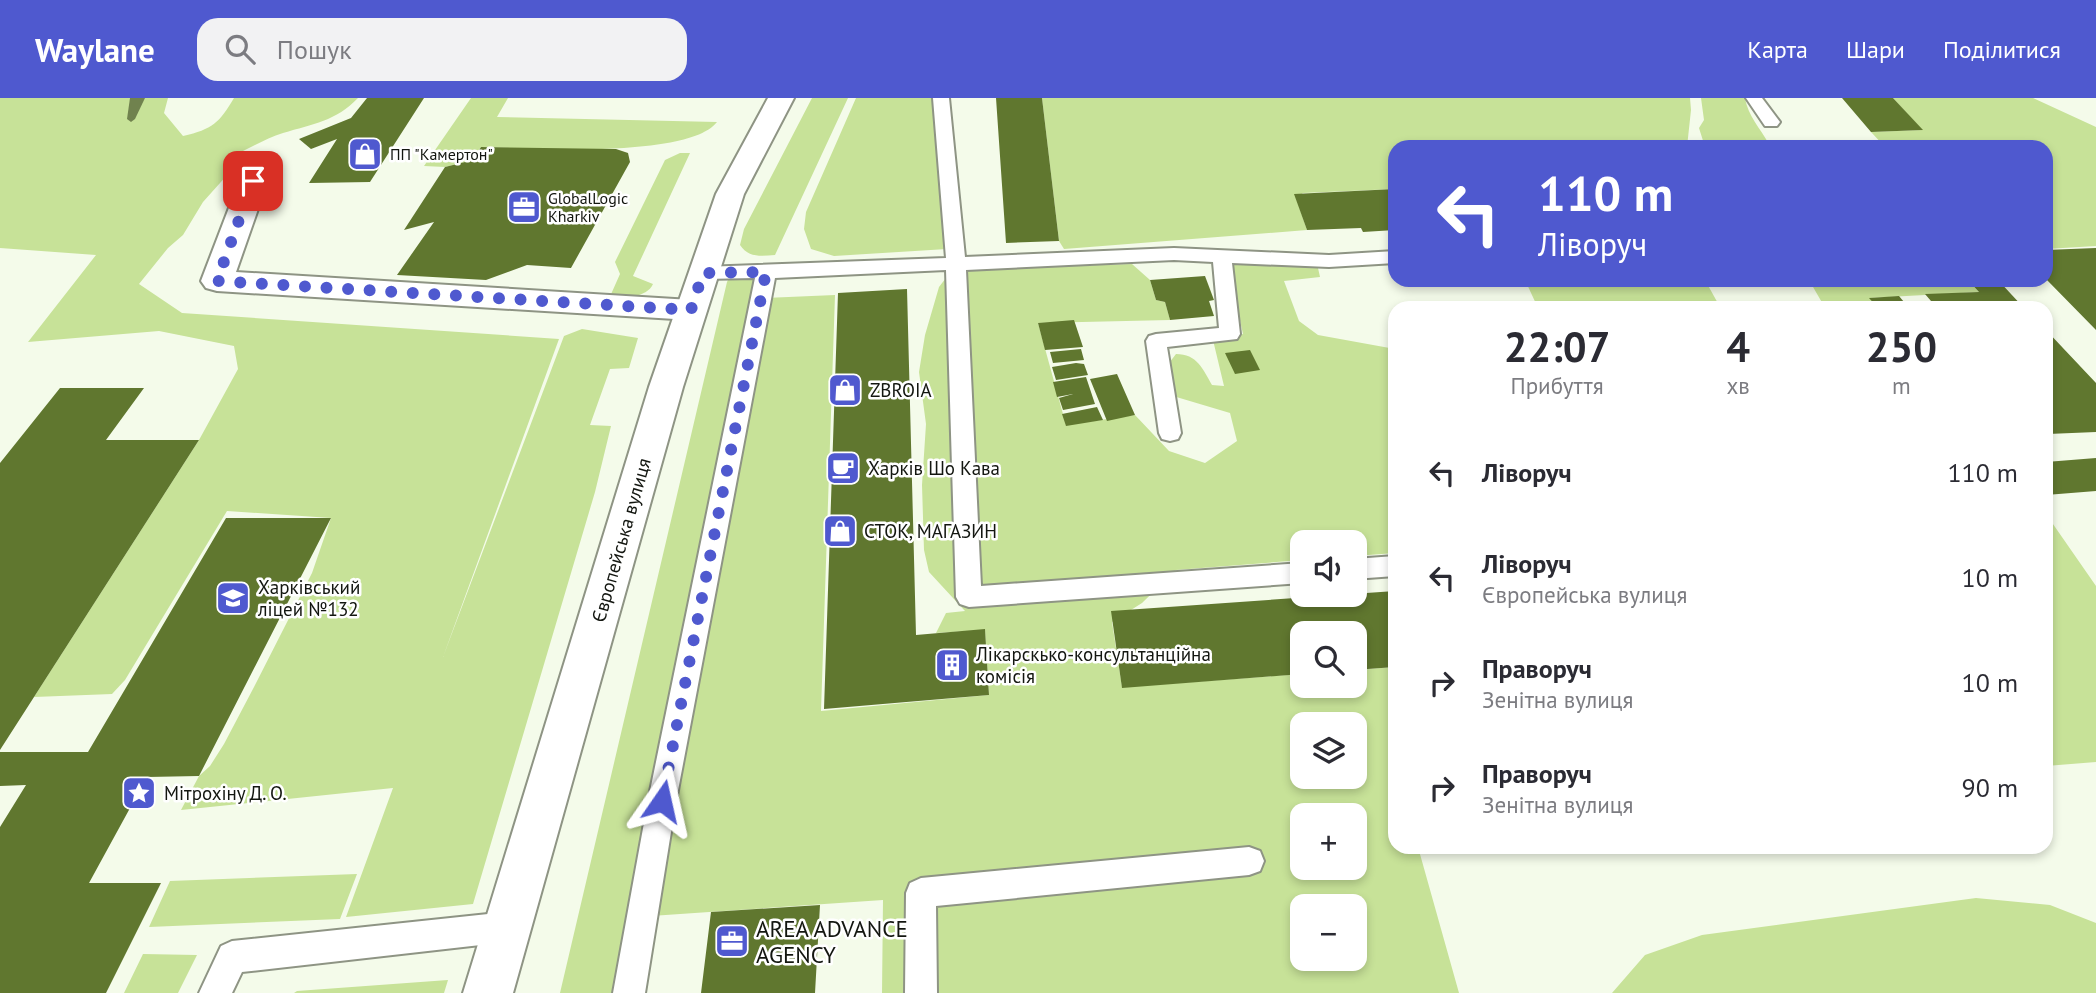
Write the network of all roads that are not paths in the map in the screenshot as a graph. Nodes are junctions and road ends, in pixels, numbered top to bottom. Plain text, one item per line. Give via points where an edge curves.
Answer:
1 (781, 98) edge
2 (941, 98) edge
3 (1754, 98) edge
4 (1771, 122) dead end
5 (259, 166) dead end
6 (1222, 257) junction
7 (1388, 257) edge
8 (956, 263) junction
9 (766, 272) junction
10 (697, 291) junction
11 (1170, 433) dead end
12 (1388, 567) edge
13 (1367, 568) edge
14 (1290, 574) edge
15 (1249, 861) dead end
16 (507, 927) junction
17 (215, 993) edge
18 (488, 993) edge
19 (629, 993) edge
20 (921, 993) edge

1 - 10 main road, Європейська вулиця via 730,194
2 - 8 lane
3 - 4 lane
5 - 10 main road via 217,281
6 - 7 lane via 1329,261
6 - 8 lane via 1174,254
6 - 11 lane via 1230,334 1156,341
8 - 9 lane
8 - 14 lane via 970,597
9 - 10 lane
9 - 19 lane via 664,787
10 - 16 main road, Європейська вулиця
12 - 13 lane
15 - 20 lane via 921,893
16 - 17 lane via 232,957
16 - 18 main road, Європейська вулиця

